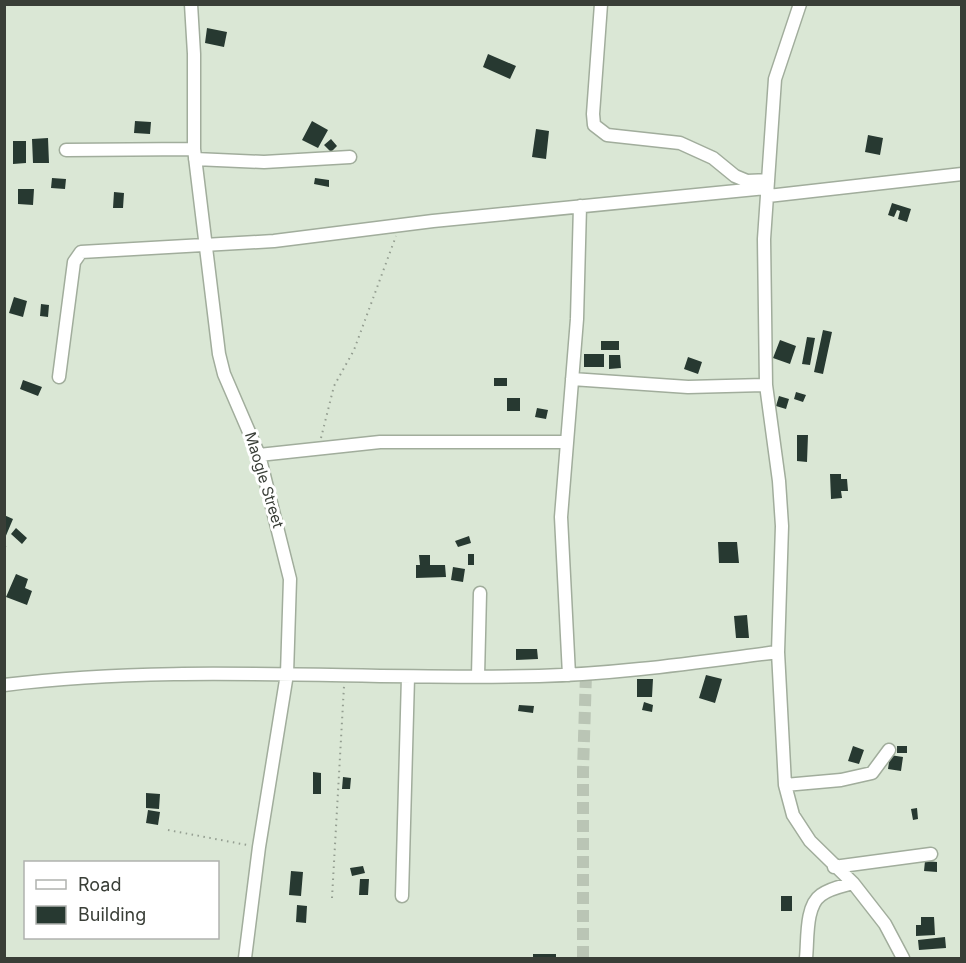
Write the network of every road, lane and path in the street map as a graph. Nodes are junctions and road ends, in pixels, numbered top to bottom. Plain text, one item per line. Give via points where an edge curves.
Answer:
1 (191, 4) edge
2 (600, 4) edge
3 (800, 4) edge
4 (66, 150) dead end
5 (195, 154) junction
6 (350, 158) dead end
7 (962, 174) edge
8 (767, 188) junction
9 (580, 206) junction
10 (400, 225) junction
11 (204, 245) junction
12 (59, 377) dead end
13 (572, 379) junction
14 (766, 385) junction
15 (566, 442) junction
16 (320, 449) junction
17 (259, 455) junction
18 (6, 546) dead end
19 (4, 552) edge
20 (480, 593) dead end
21 (778, 652) junction
22 (287, 674) junction
23 (569, 675) junction
24 (478, 676) junction
25 (345, 677) junction
26 (408, 677) junction
27 (4, 685) edge
28 (889, 750) dead end
29 (785, 785) junction
30 (168, 830) dead end
31 (259, 847) junction
32 (931, 854) dead end
33 (834, 867) junction
34 (853, 883) junction
35 (402, 896) dead end
36 (332, 898) dead end
37 (245, 958) edge
38 (806, 958) edge
39 (903, 958) edge

1 - 5 street, Maogle Street
2 - 8 street via 593,114 598,131 680,143 713,158 735,176
3 - 8 street via 775,79
4 - 5 street
5 - 6 street via 264,162
5 - 11 street, Maogle Street
7 - 8 street
8 - 9 street
8 - 14 street
9 - 10 street
9 - 13 street
10 - 11 street via 274,241
10 - 16 path via 364,328 334,386
11 - 12 street via 81,252 76,256
11 - 17 street, Maogle Street via 224,374
13 - 14 street via 687,387
13 - 15 street
14 - 21 street via 782,526
15 - 16 street via 427,440
15 - 23 street via 561,517
16 - 17 street
17 - 22 street, Maogle Street via 290,579
18 - 19 path
20 - 24 street
21 - 23 street
21 - 29 street
22 - 25 street
22 - 27 street via 137,674
22 - 31 street, Maogle Street
23 - 24 street
24 - 26 street
25 - 26 street
25 - 36 path
26 - 35 street
28 - 29 street via 872,773
29 - 33 street via 793,815
30 - 31 path
31 - 37 street, Maogle Street
32 - 33 street
33 - 34 street
34 - 38 street via 826,892 813,905
34 - 39 street via 885,924

